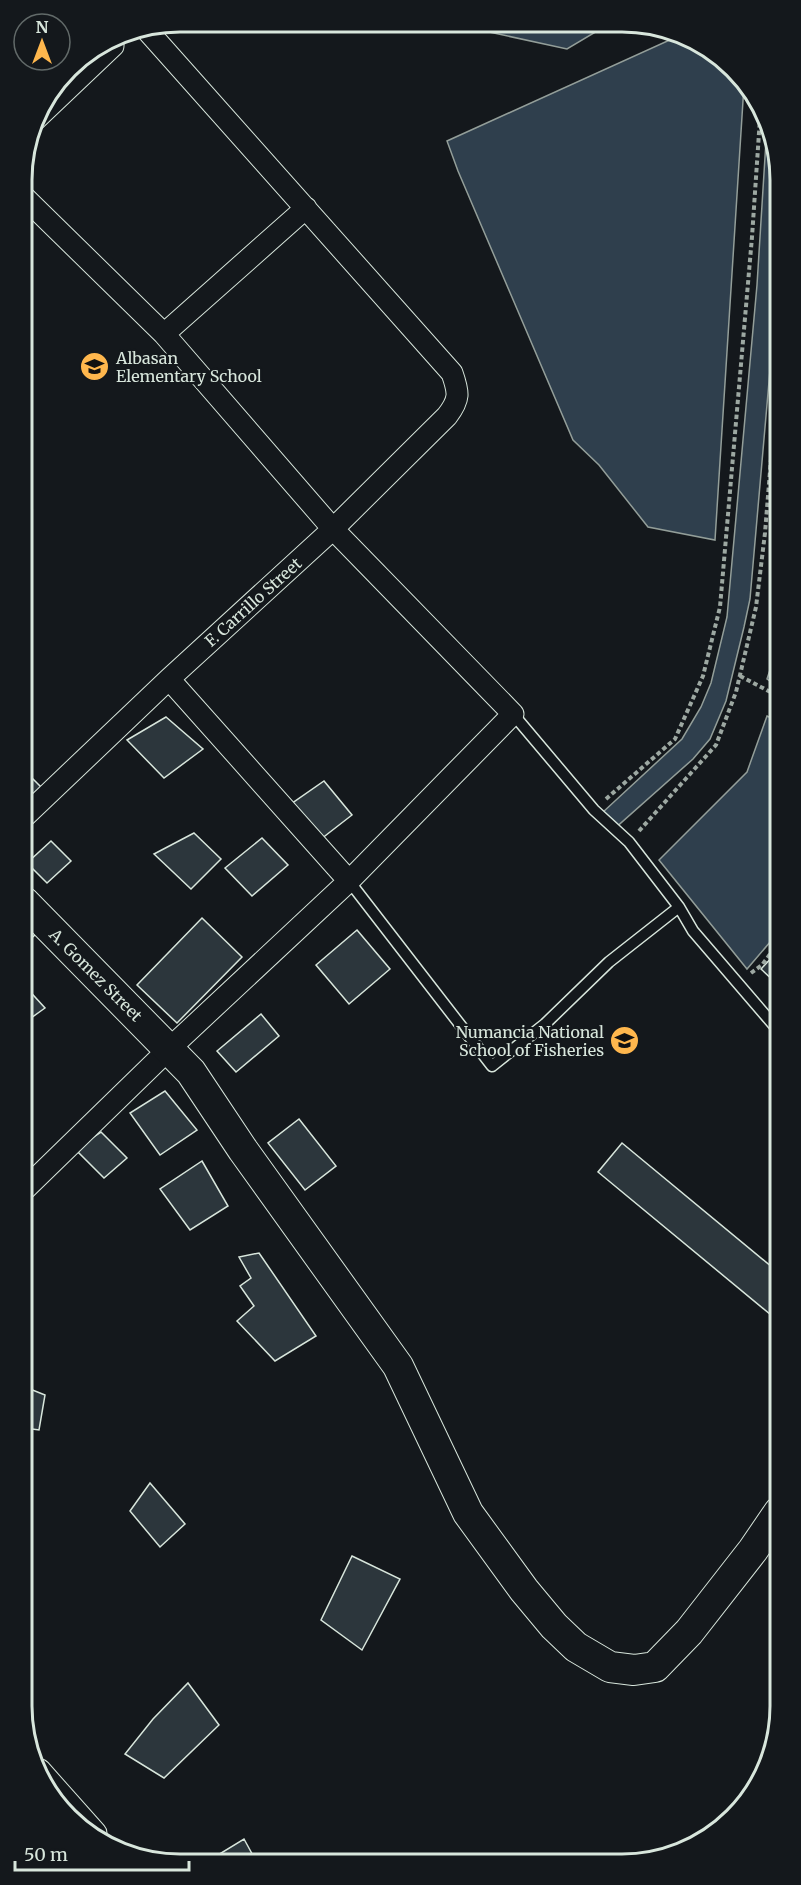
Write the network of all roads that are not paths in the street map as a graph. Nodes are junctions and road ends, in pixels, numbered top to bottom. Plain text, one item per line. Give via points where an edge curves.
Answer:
1 (150, 34) edge
2 (109, 49) edge
3 (51, 105) edge
4 (32, 205) edge
5 (306, 208) junction
6 (164, 334) junction
7 (333, 528) junction
8 (169, 679) junction
9 (513, 714) junction
10 (32, 809) edge
11 (349, 881) junction
12 (679, 906) junction
13 (32, 910) edge
14 (769, 1021) edge
15 (169, 1049) junction
16 (32, 1182) edge
17 (769, 1526) edge
18 (58, 1790) edge
19 (81, 1816) edge

1 - 5 street
2 - 3 street
4 - 6 street
5 - 6 street
5 - 7 street, F. Carrillo Street via 452,373 458,390 455,405 447,416
6 - 7 street
7 - 8 street, F. Carrillo Street
7 - 9 street
8 - 10 street, F. Carrillo Street
8 - 11 street
9 - 11 street
9 - 12 lane via 594,810 629,842
11 - 12 lane via 492,1066
11 - 15 street
12 - 14 lane via 693,931
13 - 15 street, A. Gomez Street
15 - 16 street
15 - 17 street, A. Gomez Street via 191,1072 398,1366 468,1513 524,1590 576,1647 610,1667 655,1667 689,1632
18 - 19 street

